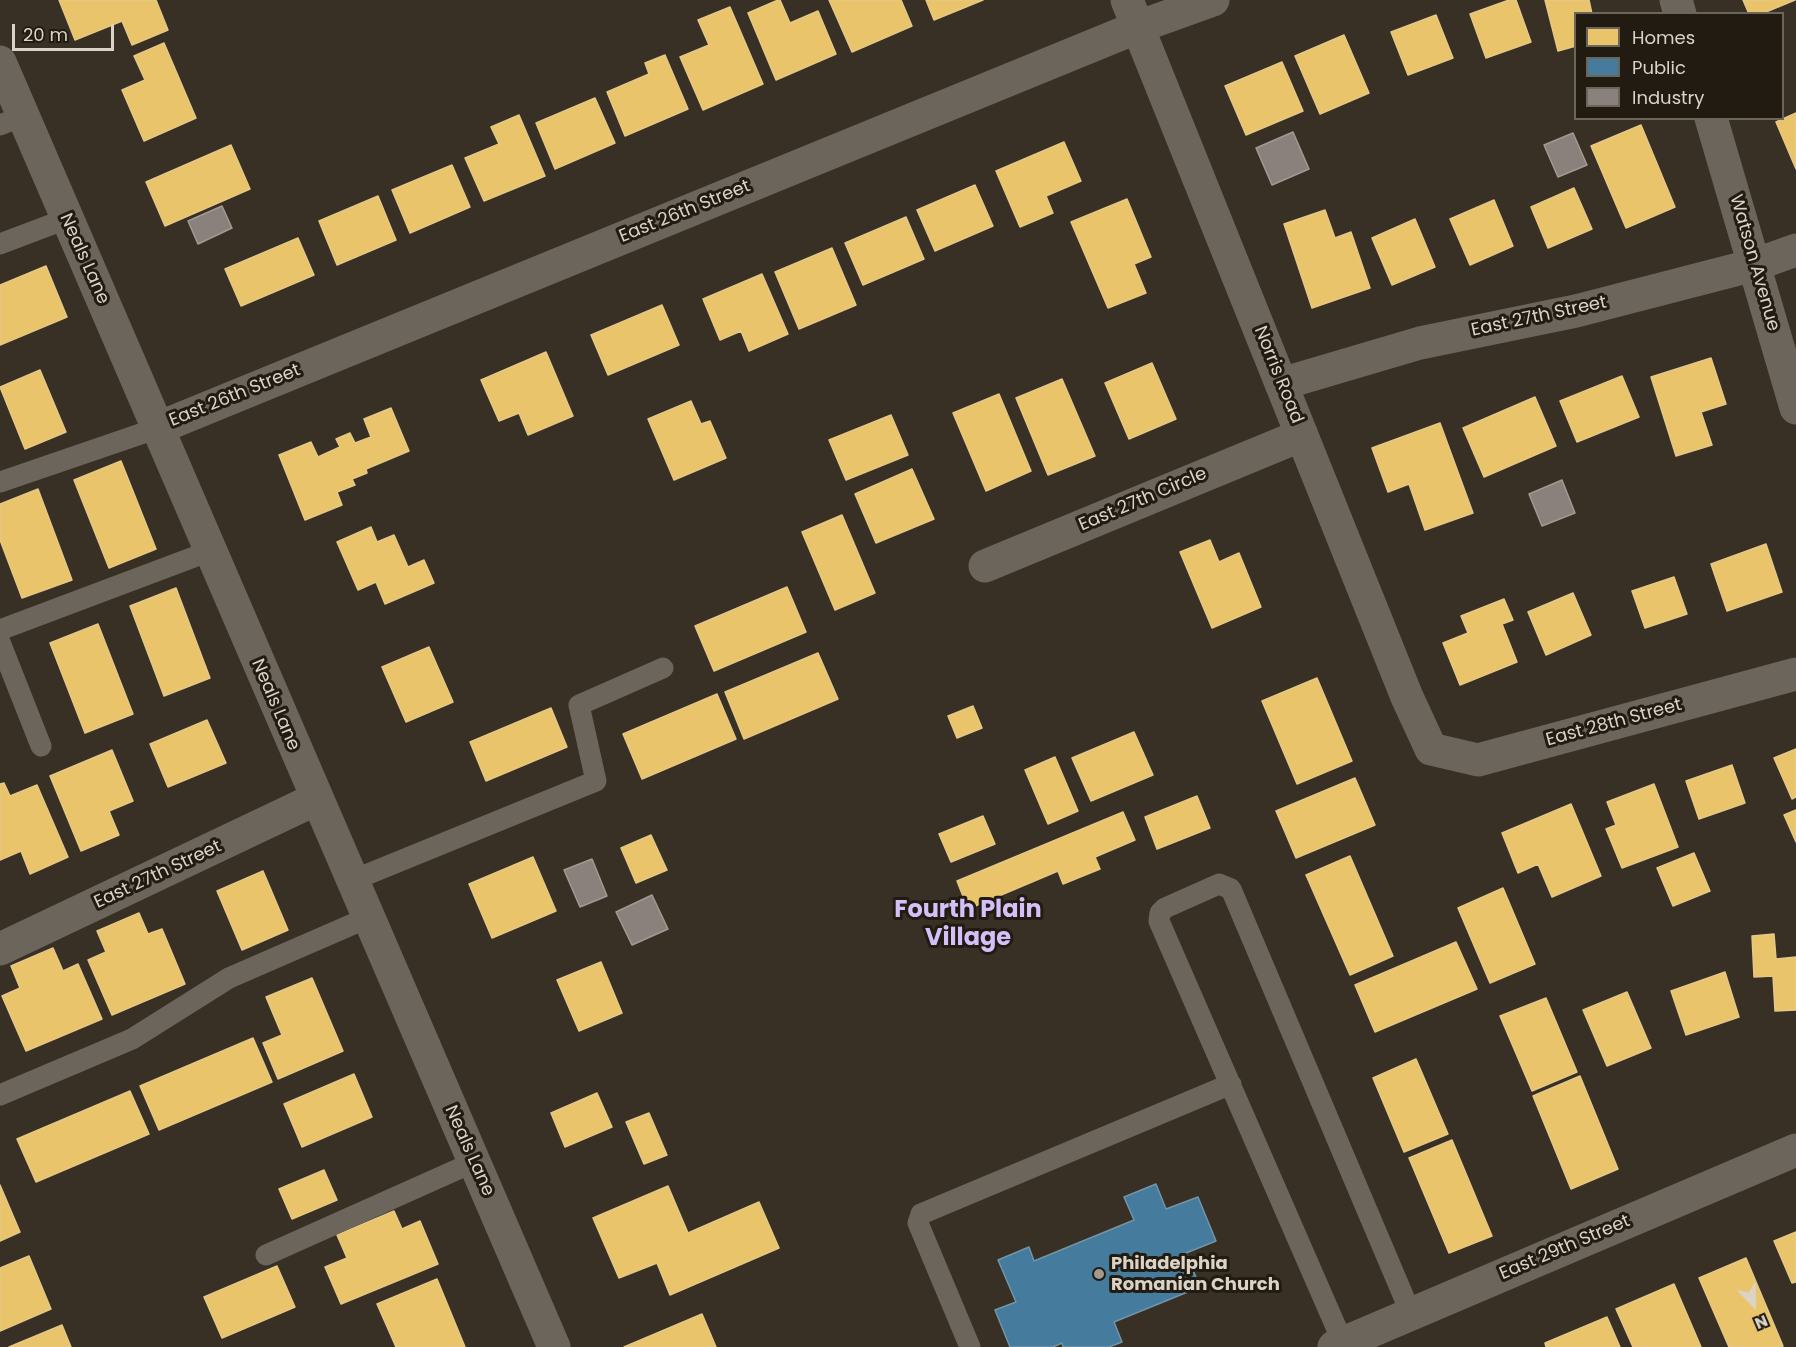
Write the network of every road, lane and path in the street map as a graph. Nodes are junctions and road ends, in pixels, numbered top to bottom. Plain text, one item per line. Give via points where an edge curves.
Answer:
1 (1213, 0) edge
2 (1133, 14) edge
3 (0, 62) edge
4 (1712, 120) edge
5 (11, 121) edge
6 (66, 219) junction
7 (0, 244) edge
8 (1796, 250) edge
9 (1754, 265) junction
10 (1281, 384) junction
11 (1796, 408) edge
12 (158, 428) junction
13 (1302, 435) junction
14 (0, 482) edge
15 (210, 551) junction
16 (985, 566) dead end
17 (0, 630) edge
18 (0, 642) edge
19 (663, 668) dead end
20 (1796, 674) edge
21 (41, 746) dead end
22 (1431, 749) joint
23 (316, 799) junction
24 (351, 881) junction
25 (367, 918) junction
26 (0, 949) edge
27 (1231, 1084) junction
28 (0, 1095) edge
29 (1796, 1150) edge
30 (474, 1162) junction
31 (266, 1255) dead end
32 (1411, 1314) junction
33 (1338, 1345) edge
34 (554, 1347) edge
35 (970, 1347) edge

1 - 2 street, East 26th Street
2 - 10 street, Norris Road
2 - 12 street, East 26th Street
3 - 5 street, Neals Lane
4 - 9 street, Watson Avenue
5 - 6 street, Neals Lane
6 - 7 lane
6 - 12 street, Neals Lane
8 - 9 street, East 27th Street
9 - 10 street, East 27th Street via 1576,310 1420,343
9 - 11 street, Watson Avenue
10 - 13 street, Norris Road
12 - 14 lane
12 - 15 street, Neals Lane
13 - 16 street, East 27th Circle
13 - 22 street, Norris Road
15 - 17 lane
15 - 23 street, Neals Lane
18 - 21 lane
19 - 24 lane via 579,705 596,781
20 - 22 street, East 28th Street via 1478,760
23 - 24 street, Neals Lane
23 - 26 street, East 27th Street
24 - 25 street, Neals Lane
25 - 28 lane via 229,978 132,1039
25 - 30 street, Neals Lane
27 - 32 lane via 1160,921 1165,908 1219,884 1231,889
27 - 33 lane
27 - 35 lane via 921,1214 918,1222
29 - 32 street, East 29th Street
30 - 31 lane
30 - 34 street, Neals Lane
32 - 33 street, East 29th Street

